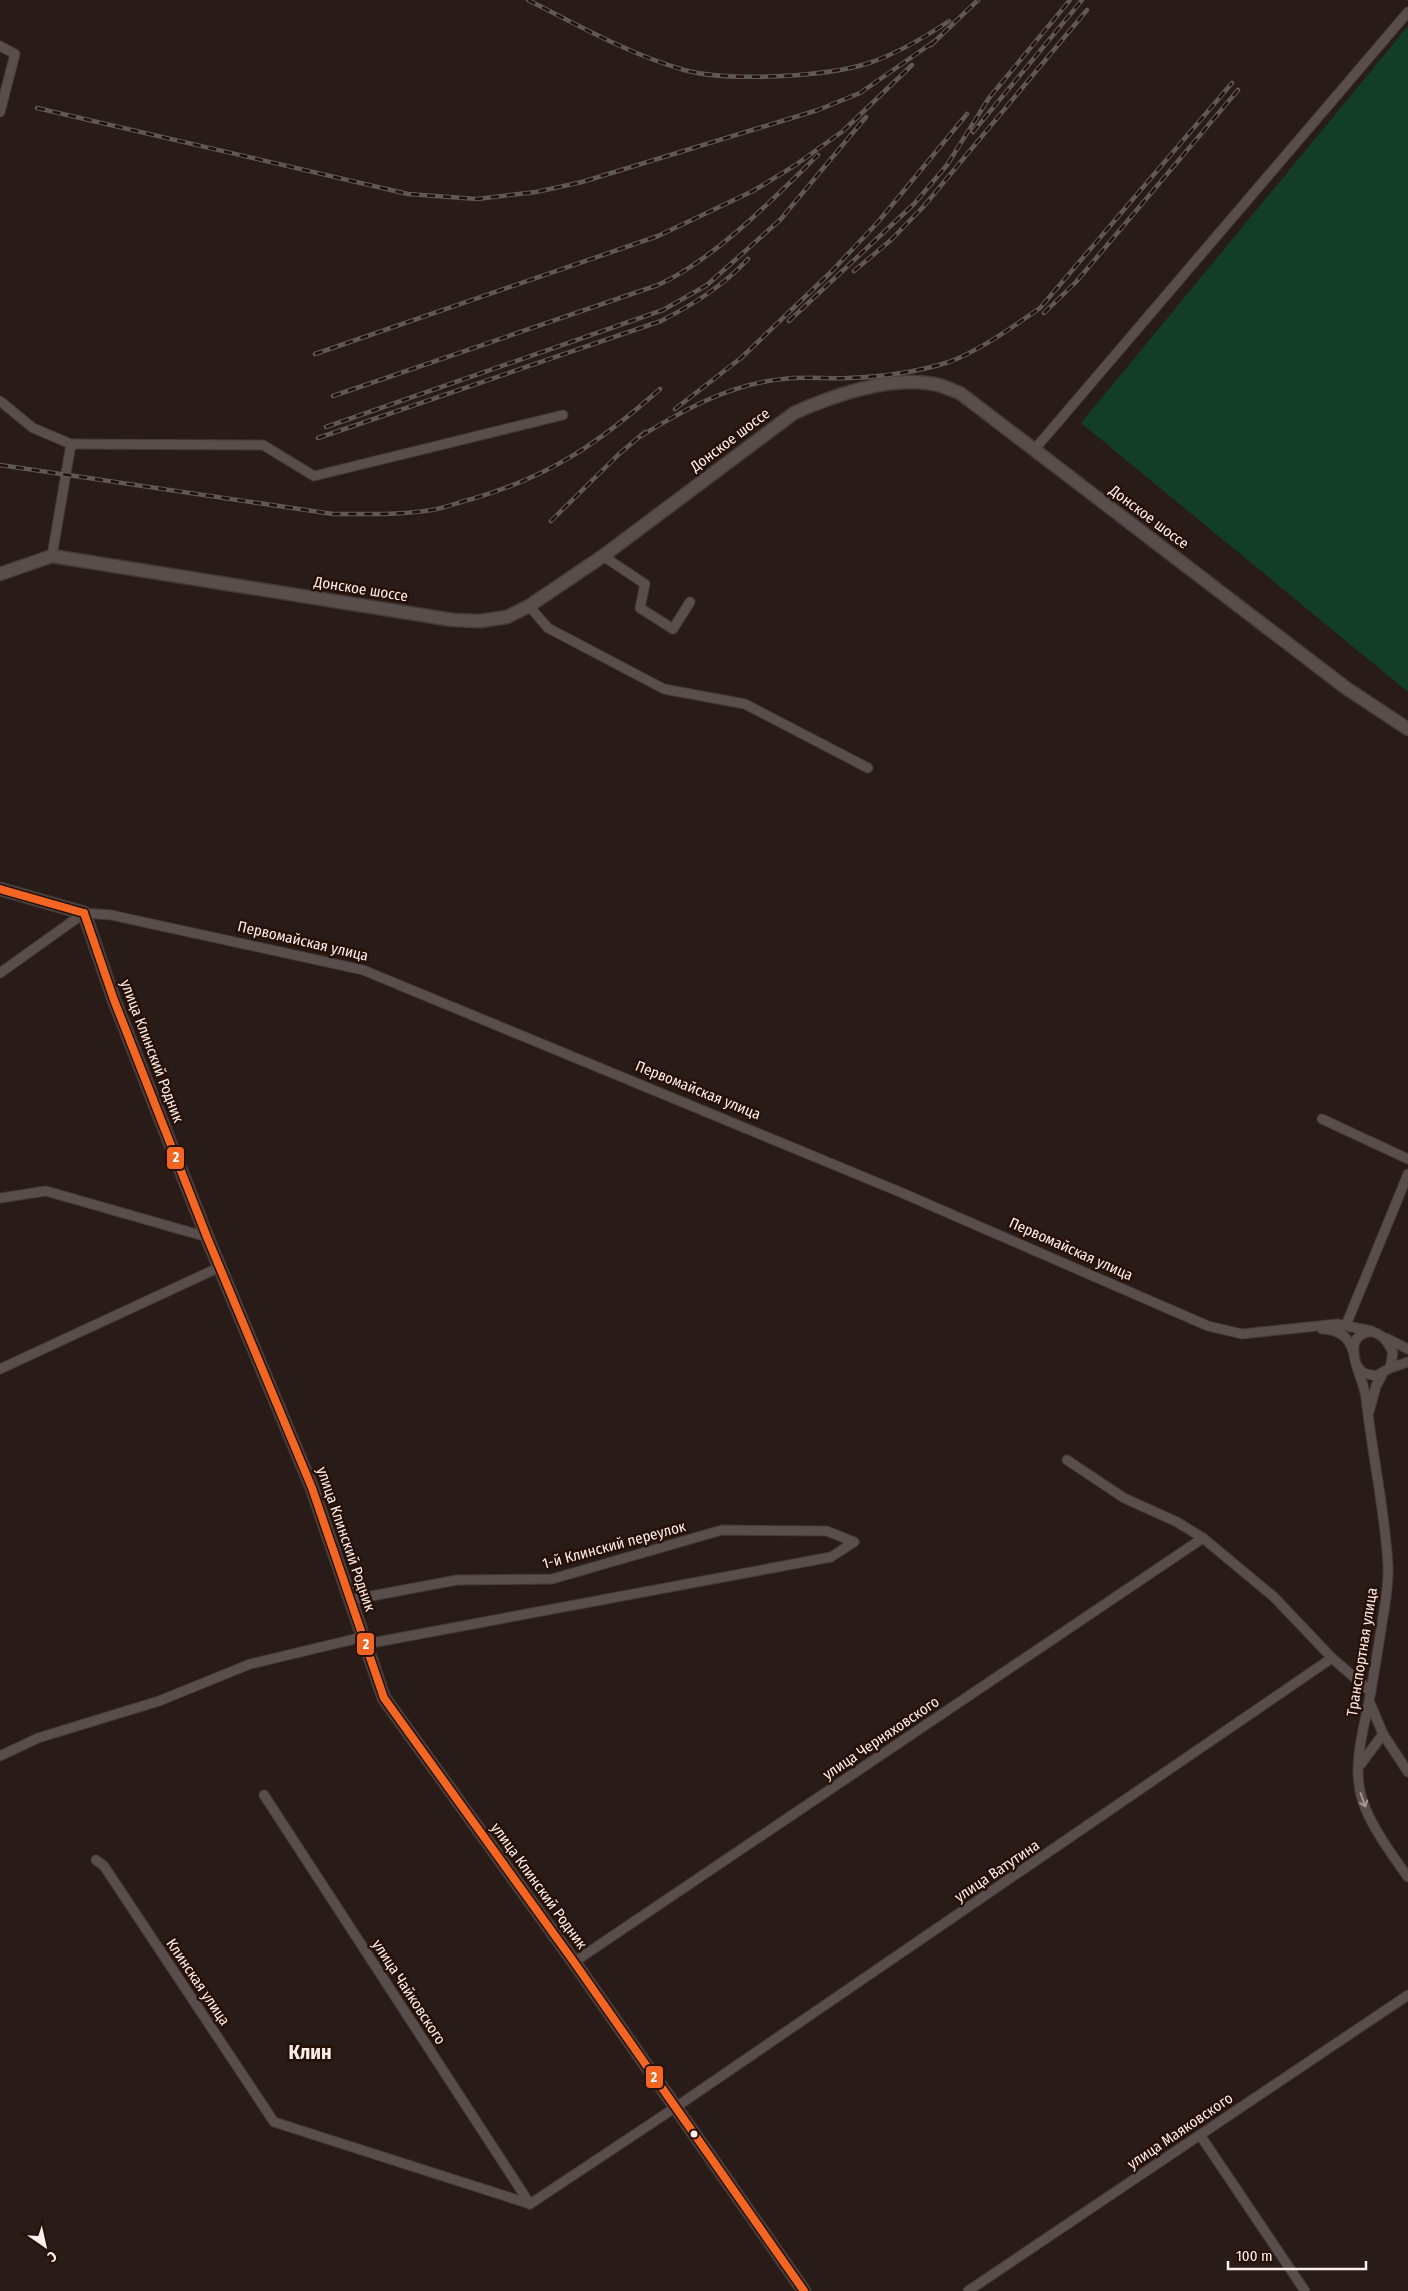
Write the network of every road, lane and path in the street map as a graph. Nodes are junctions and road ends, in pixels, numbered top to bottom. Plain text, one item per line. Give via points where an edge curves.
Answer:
1 (1408, 12) edge
2 (0, 46) edge
3 (0, 112) edge
4 (0, 401) edge
5 (563, 415) dead end
6 (70, 444) junction
7 (1034, 450) junction
8 (52, 556) junction
9 (603, 556) junction
10 (0, 574) edge
11 (690, 602) dead end
12 (529, 606) junction
13 (1408, 730) edge
14 (868, 768) dead end
15 (0, 889) edge
16 (84, 913) junction
17 (0, 973) edge
18 (1322, 1119) dead end
19 (1408, 1159) edge
20 (1408, 1174) edge
21 (0, 1198) edge
22 (207, 1237) junction
23 (220, 1267) junction
24 (1346, 1325) junction
25 (1302, 1329) junction
26 (1372, 1331) junction
27 (1382, 1336) junction
28 (1408, 1349) edge
29 (1354, 1354) junction
30 (1408, 1362) edge
31 (1358, 1366) junction
32 (1390, 1368) junction
33 (0, 1369) edge
34 (1382, 1375) junction
35 (1367, 1420) junction
36 (1067, 1460) dead end
37 (1203, 1538) junction
38 (350, 1600) junction
39 (364, 1641) junction
40 (1332, 1658) junction
41 (1370, 1696) junction
42 (1383, 1734) junction
43 (0, 1756) edge
44 (1358, 1772) junction
45 (1408, 1772) edge
46 (264, 1795) dead end
47 (96, 1860) dead end
48 (1408, 1877) edge
49 (574, 1962) junction
50 (1408, 1995) edge
51 (676, 2107) junction
52 (1200, 2135) junction
53 (530, 2204) junction
54 (804, 2291) edge
55 (968, 2291) edge
56 (1305, 2291) edge

1 - 7 street
2 - 3 street via 15,54
4 - 6 street via 33,428
5 - 6 street via 314,476 263,445
6 - 8 street
7 - 9 main road, Донское шоссе via 960,393 935,384 910,382 844,394 794,413
7 - 13 main road, Донское шоссе via 1346,688
8 - 10 main road, Донское шоссе
8 - 12 main road, Донское шоссе via 453,620 507,617
9 - 11 street via 645,584 640,608 673,629
9 - 12 main road, Донское шоссе
12 - 14 street via 548,628 664,689 744,704
15 - 16 main road, Первомайская улица
16 - 17 street
16 - 22 main road, улица Клинский Родник via 114,1000
16 - 25 street, Первомайская улица via 111,915 363,970 900,1192 1208,1326 1242,1334
18 - 19 street
20 - 24 street
21 - 22 street via 46,1191
22 - 23 main road, улица Клинский Родник
23 - 33 street
23 - 38 main road, улица Клинский Родник via 312,1488
24 - 25 street, Первомайская улица via 1324,1324
24 - 26 street, Первомайская улица
25 - 29 street via 1321,1328 1339,1332 1351,1342
26 - 27 street
26 - 29 street via 1356,1339
27 - 28 street
27 - 32 street via 1393,1353
29 - 31 street
30 - 32 street
31 - 34 street via 1363,1373
31 - 35 street, Транспортная улица via 1366,1397
32 - 34 street
34 - 35 street
35 - 41 street, Транспортная улица via 1388,1569
36 - 37 street via 1124,1498 1177,1522
37 - 40 street via 1274,1597
37 - 49 street, улица Черняховского
38 - 39 main road, улица Клинский Родник
38 - 39 street, 1-й Клинский переулок via 457,1580 552,1579 722,1530 827,1531 854,1542 822,1559
39 - 43 street via 250,1664 159,1701 38,1738
39 - 49 main road, улица Клинский Родник via 384,1698
40 - 41 street
40 - 51 street, улица Ватутина
41 - 42 street
41 - 44 street, Транспортная улица
42 - 44 street via 1364,1757
42 - 45 street
44 -> 48 street, Транспортная улица via 1366,1808 1392,1856
46 - 53 street, улица Чайковского
47 - 53 street, Клинская улица via 104,1866 274,2122
49 - 51 main road, улица Клинский Родник
50 - 52 street, улица Маяковского
51 - 53 street, улица Ватутина
51 - 54 main road, улица Клинский Родник
52 - 55 street, улица Маяковского
52 - 56 street

